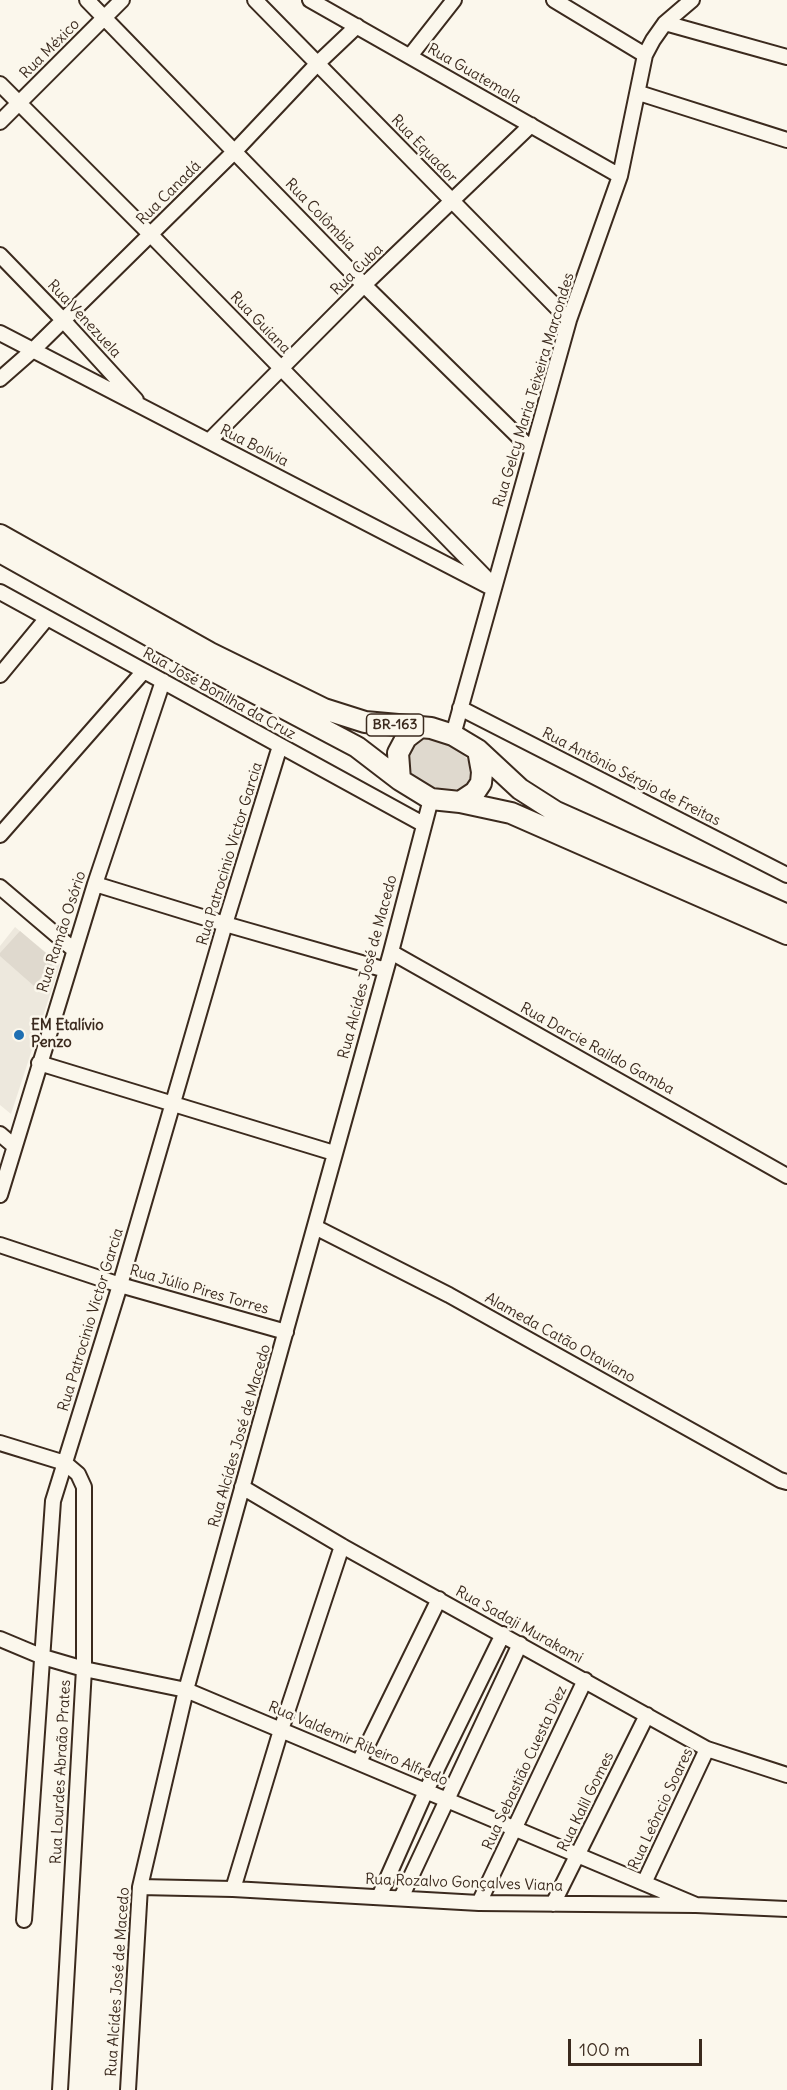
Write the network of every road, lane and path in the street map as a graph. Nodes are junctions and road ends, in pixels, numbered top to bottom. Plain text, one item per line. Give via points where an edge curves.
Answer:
1 (87, 0) edge
2 (122, 0) edge
3 (255, 0) edge
4 (310, 0) edge
5 (454, 0) edge
6 (554, 0) edge
7 (692, 0) edge
8 (104, 18) junction
9 (665, 23) junction
10 (357, 26) junction
11 (645, 55) junction
12 (410, 56) junction
13 (787, 57) edge
14 (318, 63) junction
15 (0, 84) edge
16 (639, 93) junction
17 (19, 104) junction
18 (0, 122) edge
19 (531, 125) junction
20 (787, 140) edge
21 (235, 151) junction
22 (621, 176) junction
23 (451, 201) junction
24 (151, 235) junction
25 (0, 255) edge
26 (364, 285) junction
27 (62, 319) junction
28 (569, 320) junction
29 (0, 333) edge
30 (33, 350) junction
31 (281, 368) junction
32 (0, 379) edge
33 (142, 407) junction
34 (209, 441) junction
35 (532, 450) junction
36 (0, 535) edge
37 (0, 552) edge
38 (494, 588) junction
39 (0, 592) edge
40 (47, 618) junction
41 (144, 671) junction
42 (0, 675) edge
43 (163, 681) junction
44 (460, 708) junction
45 (419, 728) junction
46 (453, 735) junction
47 (280, 746) junction
48 (478, 750) junction
49 (400, 780) junction
50 (431, 799) junction
51 (460, 802) junction
52 (423, 825) junction
53 (0, 835) edge
54 (787, 875) edge
55 (95, 884) junction
56 (0, 887) edge
57 (787, 915) edge
58 (225, 924) junction
59 (787, 934) edge
60 (74, 950) junction
61 (391, 952) junction
62 (386, 970) junction
63 (39, 1063) junction
64 (173, 1104) junction
65 (0, 1134) edge
66 (14, 1146) junction
67 (334, 1153) junction
68 (787, 1176) edge
69 (0, 1195) edge
70 (315, 1227) junction
71 (0, 1245) edge
72 (120, 1285) junction
73 (286, 1332) junction
74 (0, 1443) edge
75 (65, 1463) junction
76 (787, 1482) edge
77 (242, 1487) junction
78 (342, 1546) junction
79 (439, 1599) junction
80 (503, 1634) junction
81 (0, 1639) edge
82 (520, 1644) junction
83 (43, 1656) junction
84 (84, 1669) junction
85 (585, 1680) junction
86 (186, 1690) junction
87 (647, 1715) junction
88 (281, 1730) junction
89 (708, 1749) junction
90 (359, 1762) junction
91 (787, 1775) edge
92 (426, 1791) junction
93 (447, 1800) junction
94 (516, 1829) junction
95 (578, 1855) junction
96 (644, 1882) junction
97 (140, 1887) junction
98 (232, 1889) junction
99 (379, 1897) junction
100 (401, 1898) junction
101 (479, 1904) junction
102 (554, 1904) junction
103 (696, 1905) junction
104 (787, 1909) edge
105 (24, 1920) dead end
106 (60, 2090) edge
107 (128, 2090) edge

1 - 8 street, Rua Colômbia
2 - 8 street, Rua México
3 - 14 street, Rua Equador
4 - 10 street, Rua Guatemala
5 - 12 street
6 - 11 street
7 - 9 street, Rua Gelcy Maria Teixeira Marcondes
8 - 17 street, Rua México
8 - 21 street, Rua Colômbia
9 - 11 street, Rua Gelcy Maria Teixeira Marcondes
9 - 13 street
10 - 12 street, Rua Guatemala
10 - 14 street, Rua Canadá
11 - 16 street, Rua Gelcy Maria Teixeira Marcondes
12 - 19 street, Rua Guatemala
14 - 21 street, Rua Canadá
14 - 23 street, Rua Equador
15 - 17 street, Rua Guiana
16 - 20 street
16 - 22 street, Rua Gelcy Maria Teixeira Marcondes
17 - 18 street, Rua México
17 - 24 street, Rua Guiana
19 - 22 street, Rua Guatemala
19 - 23 street, Rua Cuba
21 - 24 street, Rua Canadá
21 - 26 street, Rua Colômbia
22 - 28 street, Rua Gelcy Maria Teixeira Marcondes
23 - 26 street, Rua Cuba
23 - 28 street, Rua Equador
24 - 27 street, Rua Canadá
24 - 31 street, Rua Guiana
25 - 27 street, Rua Venezuela
26 - 31 street, Rua Cuba
26 - 35 street, Rua Colômbia
27 - 30 street, Rua Canadá
27 - 33 street, Rua Venezuela
28 - 35 street, Rua Gelcy Maria Teixeira Marcondes
29 - 30 street, Rua Bolívia
30 - 32 street, Rua Canadá
30 - 33 street, Rua Bolívia
31 - 34 street, Rua Cuba
31 - 38 street, Rua Guiana
33 - 34 street, Rua Bolívia
34 - 38 street, Rua Bolívia
35 - 38 street, Rua Gelcy Maria Teixeira Marcondes
36 - 45 highway, BR-163 via 210,653 324,709 365,722
37 - 49 highway, BR-163 via 357,747
38 - 44 street, Rua Gelcy Maria Teixeira Marcondes
39 - 40 street, Rua José Bonilha da Cruz
40 - 41 street, Rua José Bonilha da Cruz
40 - 42 street
41 - 43 street, Rua José Bonilha da Cruz
41 - 53 street
43 - 47 street, Rua José Bonilha da Cruz
43 - 55 street, Rua Ramão Osório
44 - 46 street, Rua Gelcy Maria Teixeira Marcondes
44 - 54 street, Rua Antônio Sérgio de Freitas
45 - 46 highway, BR-163
45 - 49 highway via 406,738 398,753
46 - 48 highway, BR-163
47 - 52 street, Rua José Bonilha da Cruz
47 - 58 street, Rua Patrocinio Victor Garcia
48 - 51 highway via 481,783
48 - 57 highway, BR-163 via 520,789 556,812
49 - 50 highway, BR-163
50 - 51 highway, BR-163
50 - 52 street, Rua Alcídes José de Macedo
51 - 59 highway, BR-163 via 511,813
52 - 61 street, Rua Alcídes José de Macedo
55 - 58 street
55 - 60 street, Rua Ramão Osório
56 - 60 street
58 - 62 street
58 - 64 street, Rua Patrocinio Victor Garcia
60 - 63 street, Rua Ramão Osório
61 - 62 street, Rua Alcídes José de Macedo
61 - 68 street, Rua Darcie Raildo Gamba
62 - 67 street, Rua Alcídes José de Macedo
63 - 64 street
63 - 66 street, Rua Ramão Osório
64 - 67 street
64 - 72 street, Rua Patrocinio Victor Garcia
65 - 66 street
66 - 69 street, Rua Ramão Osório
67 - 70 street, Rua Alcídes José de Macedo
70 - 73 street, Rua Alcídes José de Macedo
70 - 76 street, Alameda Catão Otaviano via 449,1295
71 - 72 street, Rua Júlio Pires Torres
72 - 73 street, Rua Júlio Pires Torres
72 - 75 street, Rua Patrocinio Victor Garcia
73 - 77 street, Rua Alcídes José de Macedo
74 - 75 street
75 - 83 street, Rua Patrocinio Victor Garcia via 53,1501
75 - 84 street, Rua Lourdes Abraão Prates via 78,1474 84,1487
77 - 78 street, Rua Sadaji Murakami
77 - 86 street, Rua Alcídes José de Macedo
78 - 79 street, Rua Sadaji Murakami
78 - 88 street
79 - 80 street, Rua Sadaji Murakami
79 - 90 street
80 - 82 street, Rua Sadaji Murakami
80 - 92 street
81 - 83 street, Rua Valdemir Ribeiro Alfredo
82 - 85 street, Rua Sadaji Murakami
82 - 93 street
83 - 84 street, Rua Valdemir Ribeiro Alfredo
83 - 105 street, Rua Patrocinio Victor Garcia
84 - 86 street, Rua Valdemir Ribeiro Alfredo
84 - 106 street, Rua Lourdes Abraão Prates
85 - 87 street, Rua Sadaji Murakami
85 - 94 street, Rua Sebastião Cuesta Diez
86 - 88 street, Rua Valdemir Ribeiro Alfredo
86 - 97 street, Rua Alcídes José de Macedo
87 - 89 street, Rua Sadaji Murakami
87 - 95 street, Rua Kalil Gomes
88 - 90 street, Rua Valdemir Ribeiro Alfredo
88 - 98 street
89 - 91 street, Rua Sadaji Murakami
89 - 96 street, Rua Leôncio Soares
90 - 92 street, Rua Valdemir Ribeiro Alfredo
92 - 93 street, Rua Valdemir Ribeiro Alfredo
92 - 99 street
93 - 94 street, Rua Valdemir Ribeiro Alfredo
93 - 100 street
94 - 95 street, Rua Valdemir Ribeiro Alfredo
94 - 101 street, Rua Sebastião Cuesta Diez
95 - 96 street, Rua Valdemir Ribeiro Alfredo
95 - 102 street, Rua Kalil Gomes
96 - 103 street, Rua Valdemir Ribeiro Alfredo
97 - 98 street, Rua Rozalvo Gonçalves Viana
97 - 107 street, Rua Alcídes José de Macedo
98 - 99 street, Rua Rozalvo Gonçalves Viana
99 - 100 street, Rua Rozalvo Gonçalves Viana
100 - 101 street, Rua Rozalvo Gonçalves Viana
101 - 102 street, Rua Rozalvo Gonçalves Viana
102 - 103 street, Rua Rozalvo Gonçalves Viana
103 - 104 street, Rua Rozalvo Gonçalves Viana

